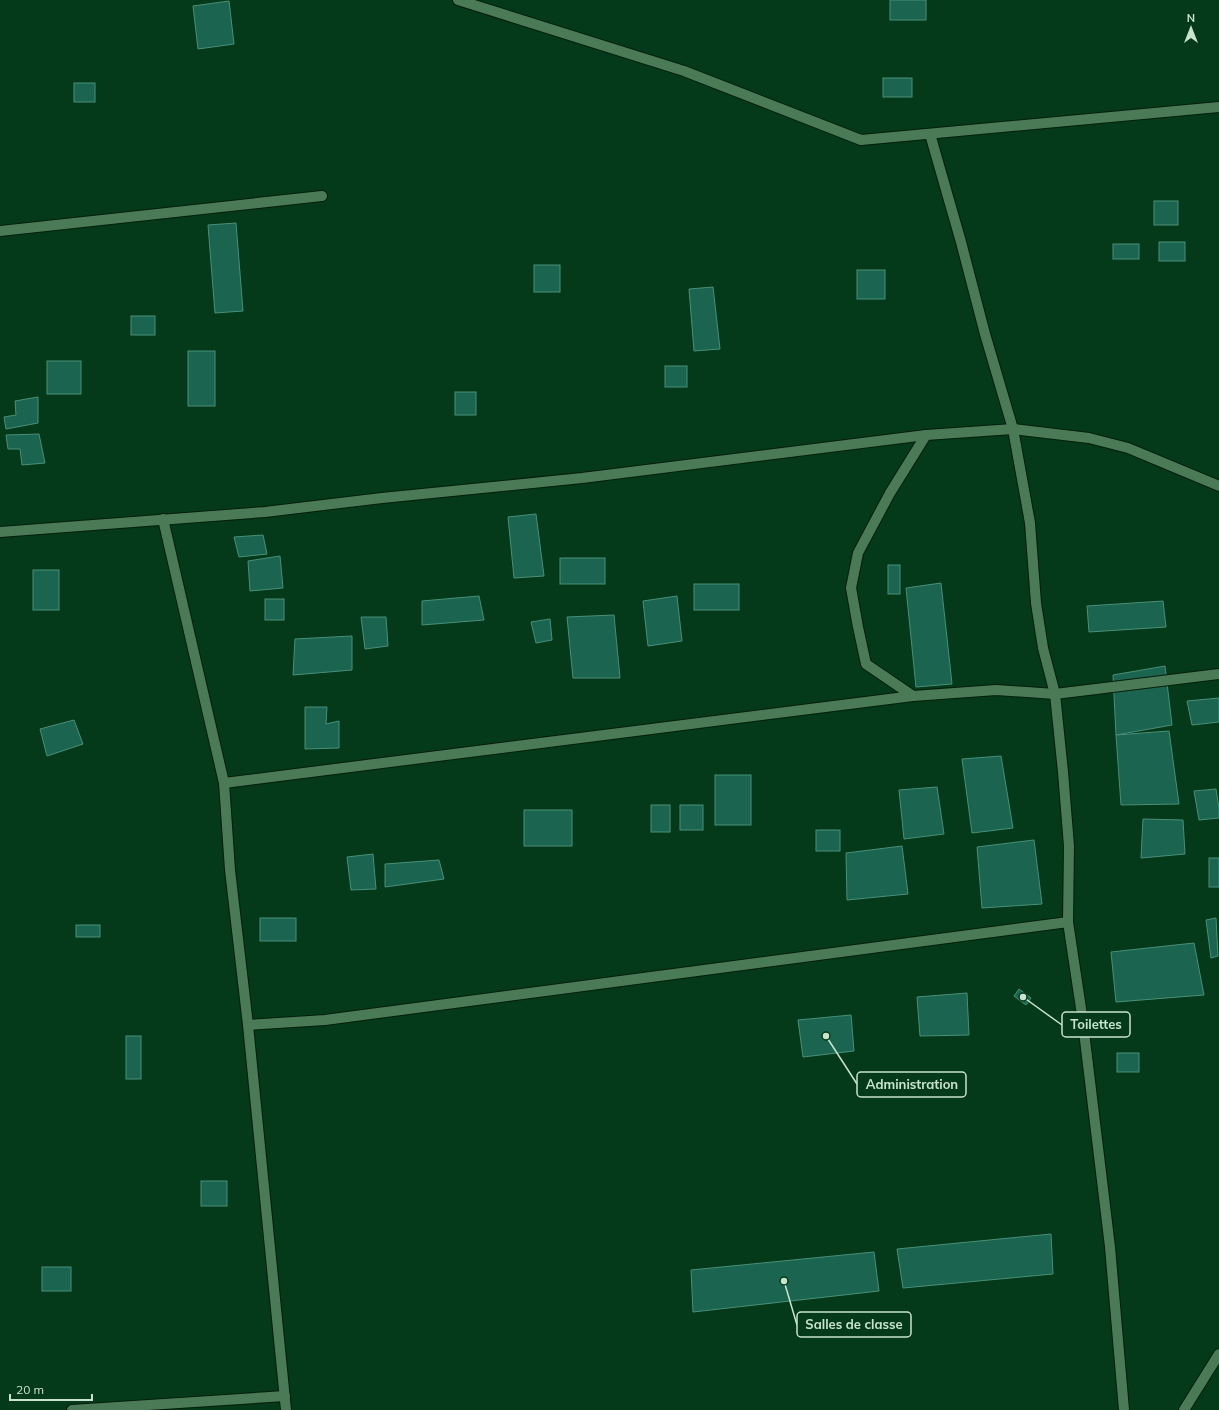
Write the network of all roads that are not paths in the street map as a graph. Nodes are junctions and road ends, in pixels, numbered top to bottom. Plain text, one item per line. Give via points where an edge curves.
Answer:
1 (458, 0) edge
2 (1219, 107) edge
3 (930, 134) junction
4 (322, 196) dead end
5 (0, 231) edge
6 (1014, 429) junction
7 (926, 435) junction
8 (1219, 486) edge
9 (164, 519) junction
10 (0, 532) edge
11 (1219, 674) edge
12 (1054, 694) junction
13 (913, 696) junction
14 (224, 783) junction
15 (1068, 922) junction
16 (248, 1026) junction
17 (1219, 1354) edge
18 (285, 1396) junction
19 (72, 1410) edge
20 (286, 1410) edge
21 (1124, 1410) edge
22 (1184, 1410) edge

1 - 3 street via 684,71 861,140
2 - 3 street
3 - 6 street
4 - 5 street
6 - 7 street
6 - 8 street via 1089,438 1128,448
6 - 12 street via 1030,523 1036,603
7 - 9 street via 582,478 265,512
7 - 13 street via 890,493 858,553 851,588 866,664
9 - 10 street
9 - 14 street
11 - 12 street
12 - 13 street via 996,690
12 - 15 street via 1064,772 1069,846
13 - 14 street
14 - 16 street via 230,870
15 - 16 street via 325,1020
15 - 21 street via 1110,1247
16 - 18 street
17 - 22 street
18 - 19 street
18 - 20 street

